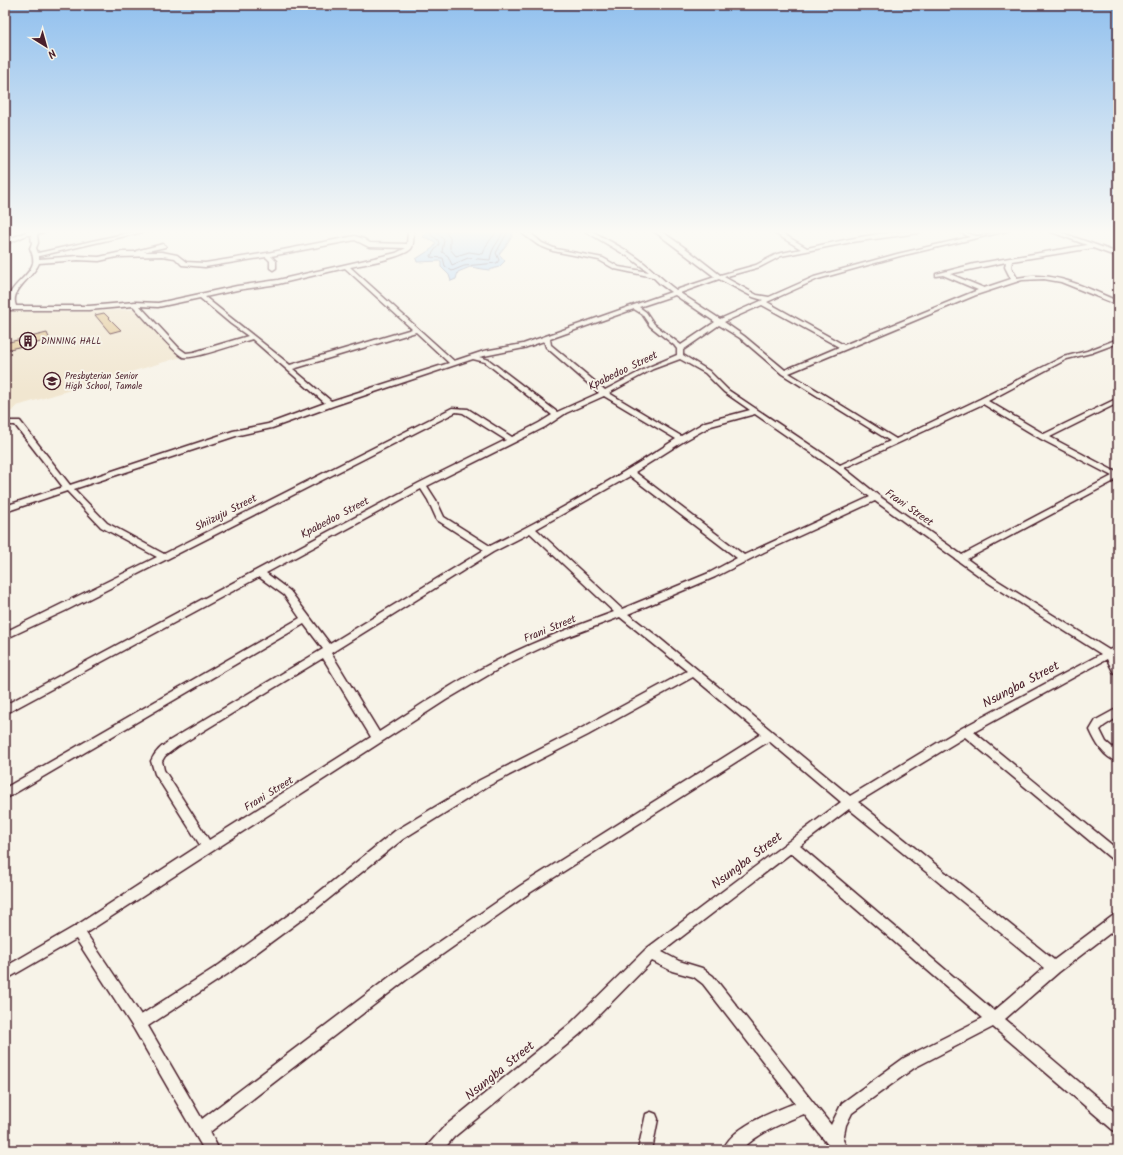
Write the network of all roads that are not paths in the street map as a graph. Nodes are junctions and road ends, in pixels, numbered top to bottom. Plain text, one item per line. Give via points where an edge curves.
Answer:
1 (21, 285) edge
2 (258, 285) edge
3 (367, 285) edge
4 (665, 285) edge
5 (698, 285) edge
6 (733, 285) edge
7 (799, 285) edge
8 (971, 285) edge
9 (1002, 285) edge
10 (1073, 285) edge
11 (984, 290) junction
12 (677, 292) junction
13 (201, 296) junction
14 (755, 296) junction
15 (770, 299) junction
16 (761, 303) junction
17 (1118, 303) edge
18 (135, 304) junction
19 (13, 307) junction
20 (635, 307) junction
21 (5, 308) edge
22 (720, 322) junction
23 (417, 330) junction
24 (253, 337) junction
25 (547, 337) junction
26 (1117, 342) edge
27 (844, 347) junction
28 (680, 352) junction
29 (473, 356) junction
30 (452, 363) junction
31 (288, 368) junction
32 (784, 373) junction
33 (604, 393) junction
34 (1118, 400) edge
35 (983, 402) junction
36 (330, 404) junction
37 (757, 411) junction
38 (556, 415) junction
39 (5, 423) edge
40 (1044, 437) junction
41 (681, 439) junction
42 (512, 440) junction
43 (896, 442) junction
44 (839, 468) junction
45 (630, 472) junction
46 (1118, 476) edge
47 (422, 485) junction
48 (69, 489) junction
49 (876, 498) junction
50 (5, 510) edge
51 (531, 529) junction
52 (490, 550) junction
53 (164, 557) junction
54 (744, 559) junction
55 (961, 559) junction
56 (259, 572) junction
57 (621, 614) junction
58 (305, 619) junction
59 (5, 636) edge
60 (327, 651) junction
61 (1115, 655) edge
62 (1118, 670) edge
63 (694, 672) junction
64 (5, 710) edge
65 (1118, 712) edge
66 (966, 731) junction
67 (769, 734) junction
68 (378, 739) junction
69 (1118, 758) edge
70 (5, 794) edge
71 (849, 802) junction
72 (792, 846) junction
73 (207, 847) junction
74 (1118, 857) edge
75 (1118, 918) edge
76 (78, 931) junction
77 (651, 953) junction
78 (1054, 968) junction
79 (5, 974) edge
80 (995, 1019) junction
81 (139, 1024) junction
82 (806, 1105) junction
83 (651, 1119) dead end
84 (1118, 1125) edge
85 (200, 1130) junction
86 (838, 1146) edge
87 (212, 1150) edge
88 (433, 1150) edge
89 (645, 1150) edge
90 (730, 1150) edge

1 - 19 street via 14,291 10,302
2 - 13 street
3 - 23 street
4 - 12 street
5 - 12 street
6 - 14 street
7 - 15 street, Kpabedoo Street
8 - 11 street
9 - 11 street
10 - 17 street
11 - 27 street
12 - 20 street
12 - 22 street
13 - 18 street via 158,305
13 - 24 street
14 - 15 street
14 - 16 street
15 - 16 street, Kpabedoo Street
16 - 22 street, Kpabedoo Street
16 - 27 street
18 - 19 street via 89,308
18 - 24 street via 185,355
19 - 21 street
20 - 25 street
20 - 28 street via 644,313 652,325 672,340
22 - 28 street, Kpabedoo Street
22 - 32 street
23 - 30 street
23 - 31 street
24 - 31 street
25 - 29 street via 518,348
25 - 33 street via 548,346 554,352
26 - 35 street via 1065,358
27 - 32 street
28 - 33 street, Kpabedoo Street
28 - 37 street via 707,372 726,391
29 - 30 street
29 - 38 street via 487,361
30 - 36 street
31 - 36 street
32 - 43 street
33 - 38 street, Kpabedoo Street
33 - 41 street
34 - 40 street
35 - 40 street
35 - 43 street
36 - 48 street via 269,426 236,433
37 - 41 street via 708,424
37 - 44 street
38 - 42 street, Kpabedoo Street
39 - 48 street via 16,424 22,429
40 - 46 street
41 - 45 street
42 - 47 street, Kpabedoo Street
42 - 53 street, Shiizuju Street via 465,411 457,410
43 - 44 street
44 - 49 street
45 - 51 street
45 - 54 street
46 - 55 street
47 - 52 street via 440,518
47 - 56 street, Kpabedoo Street
48 - 50 street
48 - 53 street via 104,525
49 - 54 street, Frani Street
49 - 55 street, Frani Street
51 - 52 street
51 - 57 street
52 - 60 street
53 - 59 street, Shiizuju Street via 62,610
54 - 57 street, Frani Street
55 - 61 street, Frani Street via 992,581
56 - 58 street via 278,585
56 - 64 street, Kpabedoo Street
57 - 63 street
57 - 68 street, Frani Street via 553,639 504,661 442,697
58 - 60 street
58 - 70 street
60 - 68 street
60 - 73 street via 173,744 161,753 156,761 159,770
61 - 62 street
61 - 66 street, Nsungba Street
63 - 67 street
63 - 81 street via 484,783 399,835 312,905 224,969
65 - 69 street via 1100,723 1095,730 1102,745
66 - 71 street, Nsungba Street
66 - 74 street
67 - 71 street
67 - 85 street via 524,890 401,976
68 - 73 street, Frani Street
71 - 72 street, Nsungba Street
71 - 78 street
72 - 77 street, Nsungba Street
72 - 80 street
73 - 76 street, Frani Street
75 - 78 street
76 - 79 street, Frani Street
76 - 81 street
77 - 82 street via 677,967 697,972 708,980
77 - 88 street, Nsungba Street via 575,1029 449,1132
78 - 80 street
80 - 84 street
80 - 86 street via 909,1063 847,1108 839,1123
81 - 85 street
82 - 86 street
82 - 90 street via 758,1127
83 - 89 street
85 - 87 street

